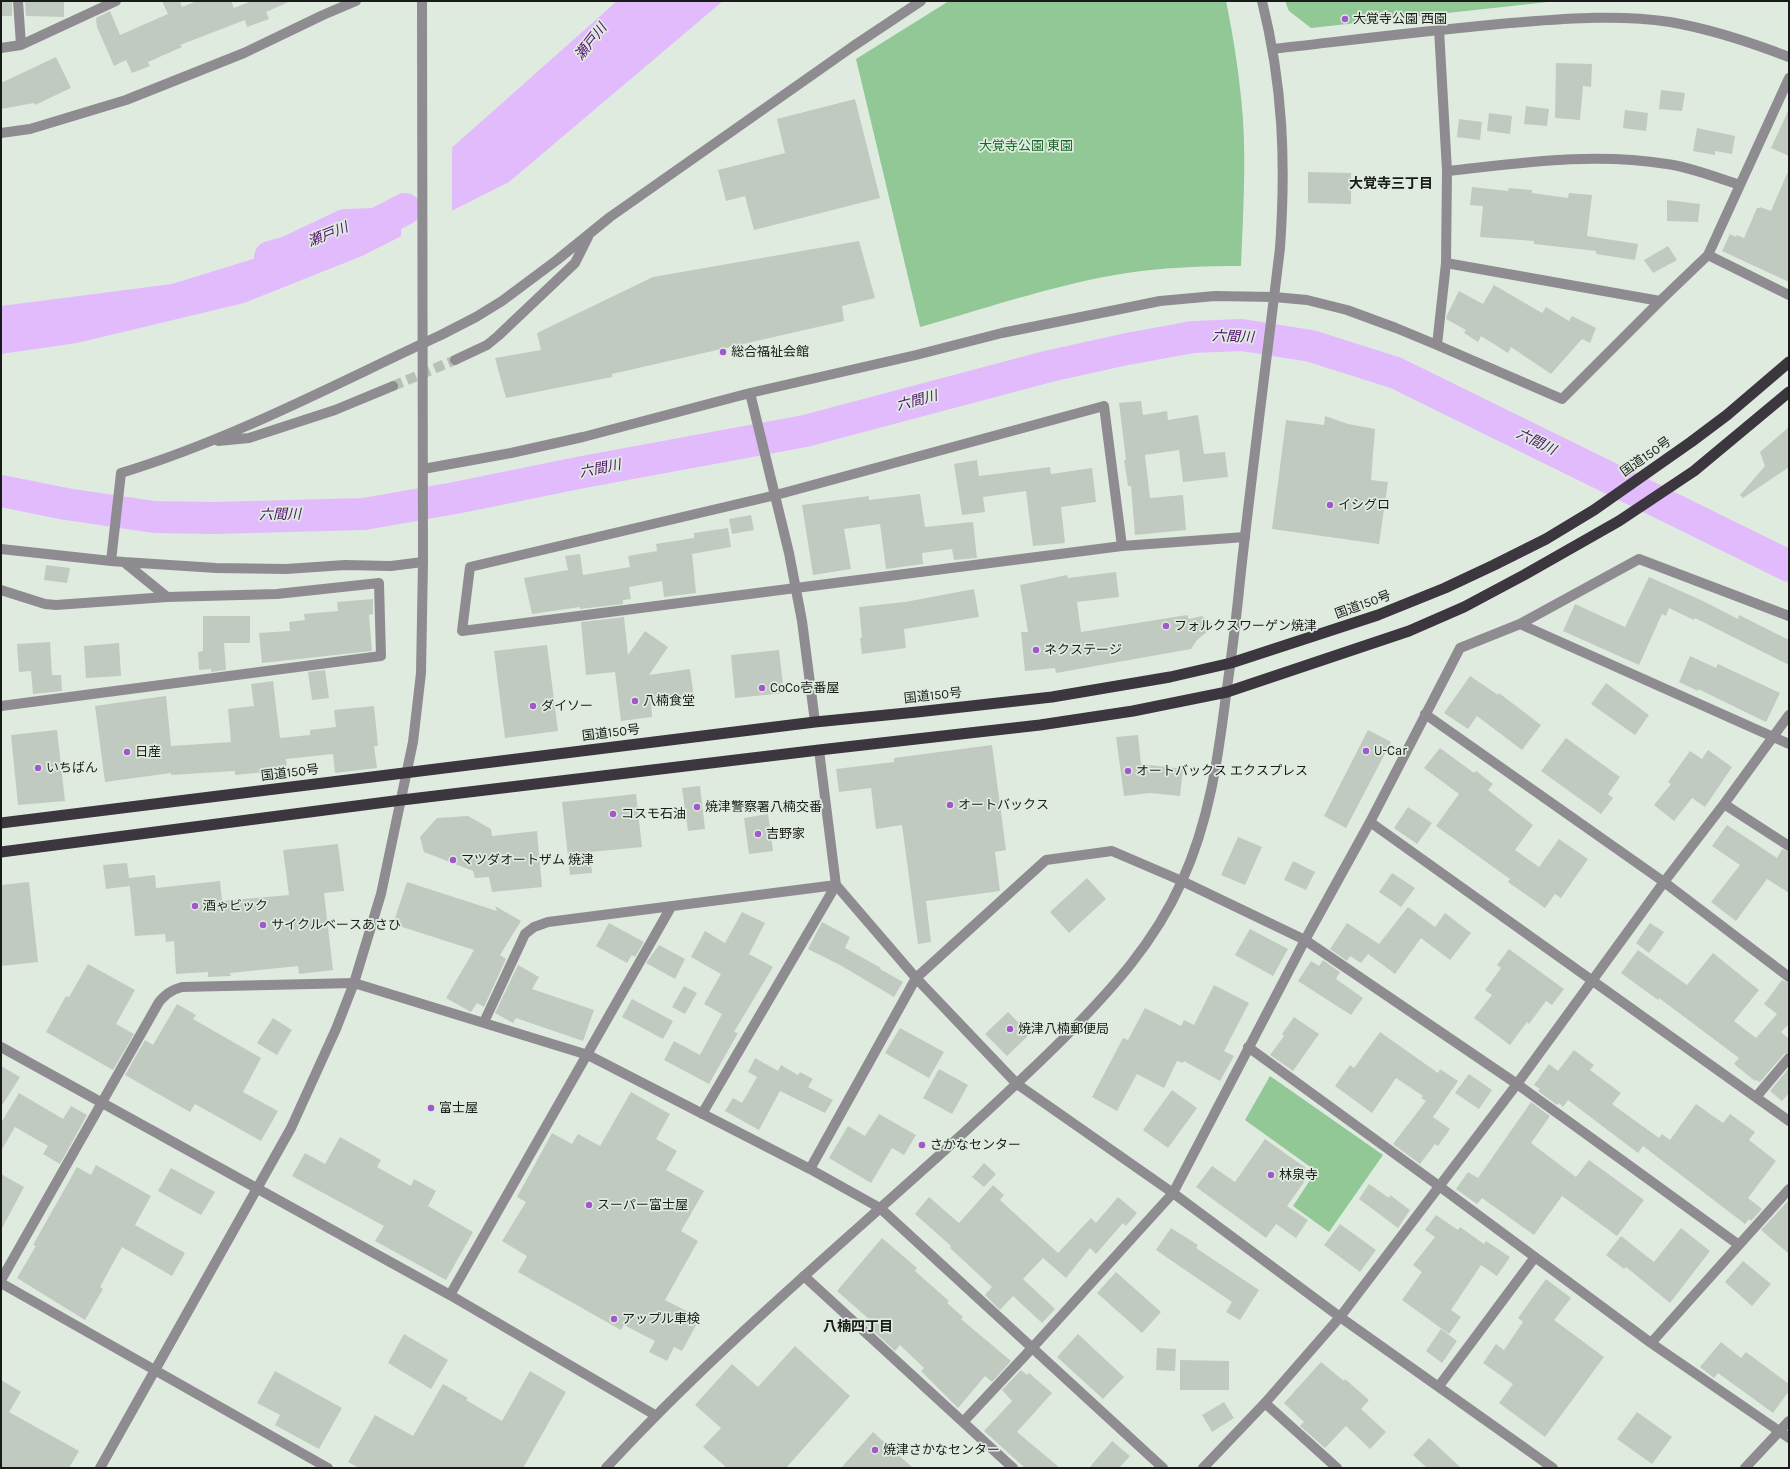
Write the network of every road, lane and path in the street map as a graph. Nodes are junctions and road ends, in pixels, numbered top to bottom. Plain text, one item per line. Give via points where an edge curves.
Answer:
1 (18, 1) edge
2 (114, 1) edge
3 (356, 1) edge
4 (422, 1) edge
5 (921, 1) edge
6 (1262, 1) edge
7 (1439, 29) junction
8 (21, 45) junction
9 (1, 48) edge
10 (1273, 49) junction
11 (1789, 57) edge
12 (1789, 78) edge
13 (1, 133) edge
14 (1447, 171) junction
15 (1740, 185) junction
16 (588, 235) junction
17 (1708, 255) junction
18 (1446, 263) junction
19 (1789, 295) edge
20 (1274, 297) junction
21 (1660, 301) junction
22 (423, 339) junction
23 (1437, 345) junction
24 (455, 360) tunnel mouth
25 (1789, 362) edge
26 (393, 386) tunnel mouth
27 (1789, 392) edge
28 (752, 397) junction
29 (214, 441) junction
30 (423, 473) junction
31 (776, 495) junction
32 (1245, 537) junction
33 (1122, 546) junction
34 (1, 549) edge
35 (111, 558) junction
36 (423, 559) junction
37 (124, 562) junction
38 (796, 588) junction
39 (1, 590) edge
40 (167, 597) junction
41 (1789, 616) edge
42 (1520, 624) junction
43 (1231, 663) junction
44 (1227, 692) junction
45 (1, 706) edge
46 (1426, 714) junction
47 (1789, 715) edge
48 (815, 722) junction
49 (1772, 737) junction
50 (1789, 744) edge
51 (819, 750) junction
52 (408, 772) junction
53 (402, 800) junction
54 (1724, 804) junction
55 (1370, 822) junction
56 (1, 823) edge
57 (1789, 846) edge
58 (1, 852) edge
59 (1182, 881) junction
60 (1664, 882) junction
61 (836, 885) junction
62 (670, 907) junction
63 (1305, 940) junction
64 (1789, 977) edge
65 (916, 978) junction
66 (1592, 981) junction
67 (354, 983) junction
68 (484, 1022) junction
69 (1248, 1047) junction
70 (1, 1048) edge
71 (588, 1054) junction
72 (1789, 1058) edge
73 (1017, 1084) junction
74 (1517, 1084) junction
75 (1756, 1097) junction
76 (102, 1103) junction
77 (702, 1114) junction
78 (1789, 1121) edge
79 (810, 1170) junction
80 (1439, 1186) junction
81 (257, 1188) junction
82 (1789, 1189) edge
83 (1173, 1193) junction
84 (880, 1208) junction
85 (1740, 1245) junction
86 (1535, 1257) junction
87 (804, 1276) junction
88 (1, 1280) edge
89 (1, 1283) edge
90 (450, 1295) junction
91 (1340, 1317) junction
92 (1651, 1343) junction
93 (1033, 1347) junction
94 (155, 1369) junction
95 (1439, 1386) junction
96 (1265, 1403) junction
97 (655, 1415) junction
98 (1789, 1421) edge
99 (963, 1422) junction
100 (1780, 1431) junction
101 (1789, 1438) edge
102 (100, 1468) edge
103 (328, 1468) edge
104 (606, 1468) edge
105 (1013, 1468) edge
106 (1163, 1468) edge
107 (1203, 1468) edge
108 (1337, 1468) edge
109 (1553, 1468) edge
110 (1745, 1468) edge

1 - 8 street
2 - 8 street
3 - 13 street via 244,53 126,100 30,129
4 - 22 street
5 - 16 street via 610,217
6 - 10 street
7 - 10 street
7 - 11 street via 1576,18 1669,22 1751,43
7 - 14 street
8 - 9 street
10 - 20 street via 1283,139 1280,248
12 - 15 street
14 - 15 street via 1568,158 1621,158 1669,164
14 - 18 street
15 - 17 street
16 - 22 street via 502,301 476,317
16 - 24 street via 575,263 498,336 481,348
17 - 19 street
17 - 21 street
18 - 21 street
18 - 23 street
20 - 23 street via 1307,300 1347,310
20 - 28 street via 1214,296 1160,301 1002,332
20 - 32 street
21 - 23 street via 1562,399
22 - 29 street
22 - 30 street
25 - 43 highway, 国道150号 via 1668,459 1594,510 1546,539 1445,588 1370,618
26 - 29 street via 335,410 249,438
27 - 44 highway via 1694,471 1619,521 1471,603 1409,631
28 - 30 street
28 - 31 street
29 - 35 street via 121,473
30 - 36 street
31 - 33 street via 1104,406
31 - 38 street
31 - 38 street via 470,567 462,631
32 - 33 street
32 - 43 street
33 - 38 street
34 - 35 street
35 - 37 street
36 - 37 street via 391,566 345,565 286,569 216,568
36 - 52 street via 421,673
37 - 40 street
38 - 48 street
39 - 40 street via 56,605
40 - 45 street via 277,594 379,583 381,656
41 - 42 street via 1640,559
42 - 46 street via 1460,648
42 - 49 street
43 - 44 street
43 - 48 highway, 国道150号 via 1052,697
44 - 51 highway via 1133,711 1040,725
44 - 59 street via 1210,799 1195,850
46 - 55 street
46 - 60 street
47 - 49 street
48 - 52 highway, 国道150号
49 - 50 street
49 - 54 street
51 - 53 highway
51 - 61 street
52 - 53 street
52 - 56 highway, 国道150号
53 - 58 highway
53 - 67 street via 382,894
54 - 57 street
54 - 60 street
55 - 63 street
55 - 66 street
59 - 63 street
59 - 65 street via 1112,850 1046,860
59 - 73 street via 1160,923 1123,976
60 - 64 street
60 - 66 street
61 - 62 street
61 - 65 street
61 - 77 street
62 - 68 street via 548,922 534,927 525,934
62 - 71 street
63 - 69 street
63 - 74 street
65 - 73 street
65 - 79 street
66 - 74 street
66 - 75 street
67 - 68 street
67 - 76 street via 182,987 173,990 159,1002
67 - 81 street via 291,1128
68 - 71 street
69 - 80 street
69 - 83 street
70 - 76 street
71 - 77 street
71 - 90 street
72 - 75 street
73 - 83 street
73 - 84 street
74 - 80 street
74 - 85 street
75 - 78 street
76 - 81 street
76 - 88 street
77 - 79 street
79 - 84 street
80 - 86 street
80 - 91 street
81 - 90 street
81 - 94 street
82 - 85 street
83 - 91 street
83 - 93 street
84 - 87 street
84 - 93 street
85 - 92 street
86 - 92 street
86 - 95 street
87 - 97 street
87 - 99 street
89 - 94 street
90 - 97 street
91 - 95 street
91 - 96 street
92 - 100 street
93 - 99 street
93 - 106 street
94 - 102 street
94 - 103 street
95 - 109 street
96 - 107 street
96 - 108 street
97 - 104 street
98 - 100 street
99 - 105 street
100 - 101 street
100 - 110 street

